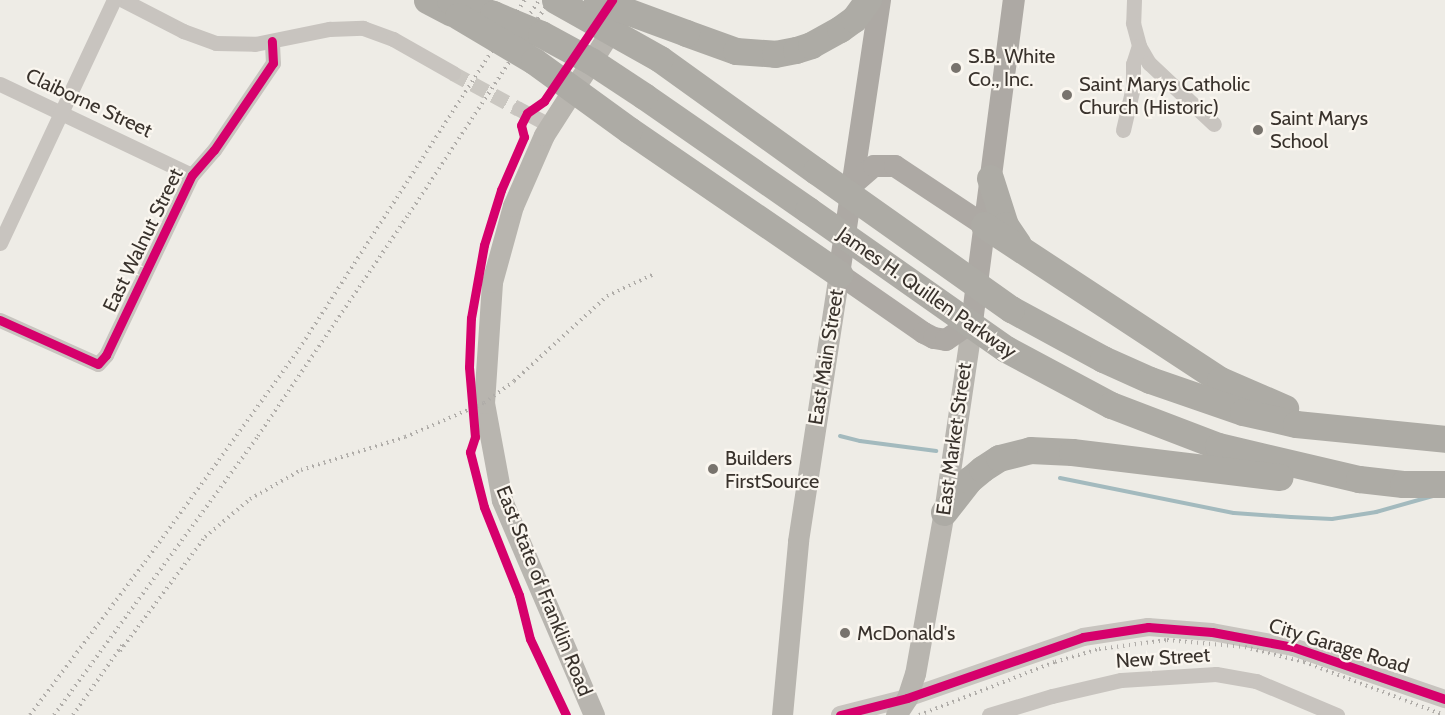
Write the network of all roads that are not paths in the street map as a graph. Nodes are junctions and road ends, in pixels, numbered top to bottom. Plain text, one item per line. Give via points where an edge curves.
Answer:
1 (114, 0) edge
2 (123, 0) edge
3 (427, 0) edge
4 (555, 0) edge
5 (597, 0) edge
6 (631, 0) edge
7 (868, 0) edge
8 (880, 0) edge
9 (1014, 0) edge
10 (1134, 0) edge
11 (451, 6) edge
12 (272, 41) junction
13 (1139, 46) junction
14 (453, 73) tunnel mouth
15 (0, 84) edge
16 (519, 109) tunnel mouth
17 (59, 113) junction
18 (1214, 124) dead end
19 (549, 125) junction
20 (1123, 130) dead end
21 (192, 175) junction
22 (990, 178) junction
23 (852, 185) junction
24 (984, 225) junction
25 (0, 243) edge
26 (1023, 249) junction
27 (839, 274) junction
28 (0, 320) edge
29 (972, 322) junction
30 (1336, 428) junction
31 (1445, 439) edge
32 (1359, 479) junction
33 (1445, 484) edge
34 (944, 512) junction
35 (1445, 699) edge
36 (902, 706) edge
37 (594, 715) edge
38 (782, 715) edge
39 (840, 715) edge
40 (989, 715) edge
41 (1337, 715) edge

1 - 17 street
2 - 12 street via 216,43 255,45
3 - 11 highway
4 - 30 highway, James H. Quillen Parkway, bridge via 660,59 1011,309 1102,358 1198,399 1296,424
5 - 7 highway, bridge via 736,51 775,54 795,50 840,29 854,19
6 - 19 main road, East State of Franklin Road
8 - 23 main road, East Main Street
9 - 22 main road, East Market Street
10 - 13 street via 1133,23
11 - 27 highway, bridge
11 - 32 highway, James H. Quillen Parkway, bridge via 493,14 591,61 1006,349 1111,405 1175,431 1262,458
12 - 14 street via 329,29 363,28 393,39
12 - 21 street, East Walnut Street via 273,63 214,150
13 - 18 street via 1149,63
13 - 20 street
15 - 17 street, Claiborne Street
16 - 19 street
17 - 21 street, Claiborne Street
17 - 25 street
19 - 37 main road, East State of Franklin Road via 520,186 496,261 484,417 502,500
21 - 28 street, East Walnut Street via 106,355 98,364
22 - 24 main road, East Market Street
22 - 26 highway via 1005,225
23 - 24 main road via 874,165 895,166
23 - 27 main road, East Main Street
24 - 26 highway
24 - 29 main road, East Market Street
26 - 30 highway via 1220,380
27 - 29 main road via 934,338 954,337
27 - 38 main road, East Main Street via 798,542
29 - 34 main road, East Market Street
30 - 31 highway, James H. Quillen Parkway
32 - 33 highway, James H. Quillen Parkway
32 - 34 highway via 1327,482 1030,450 999,458 982,469
34 - 36 main road, East Market Street via 915,674
35 - 36 street, City Garage Road via 1293,647 1212,632 1148,627 1083,637
36 - 39 street, City Garage Road
40 - 41 street, New Street via 1121,680 1216,674 1256,681

